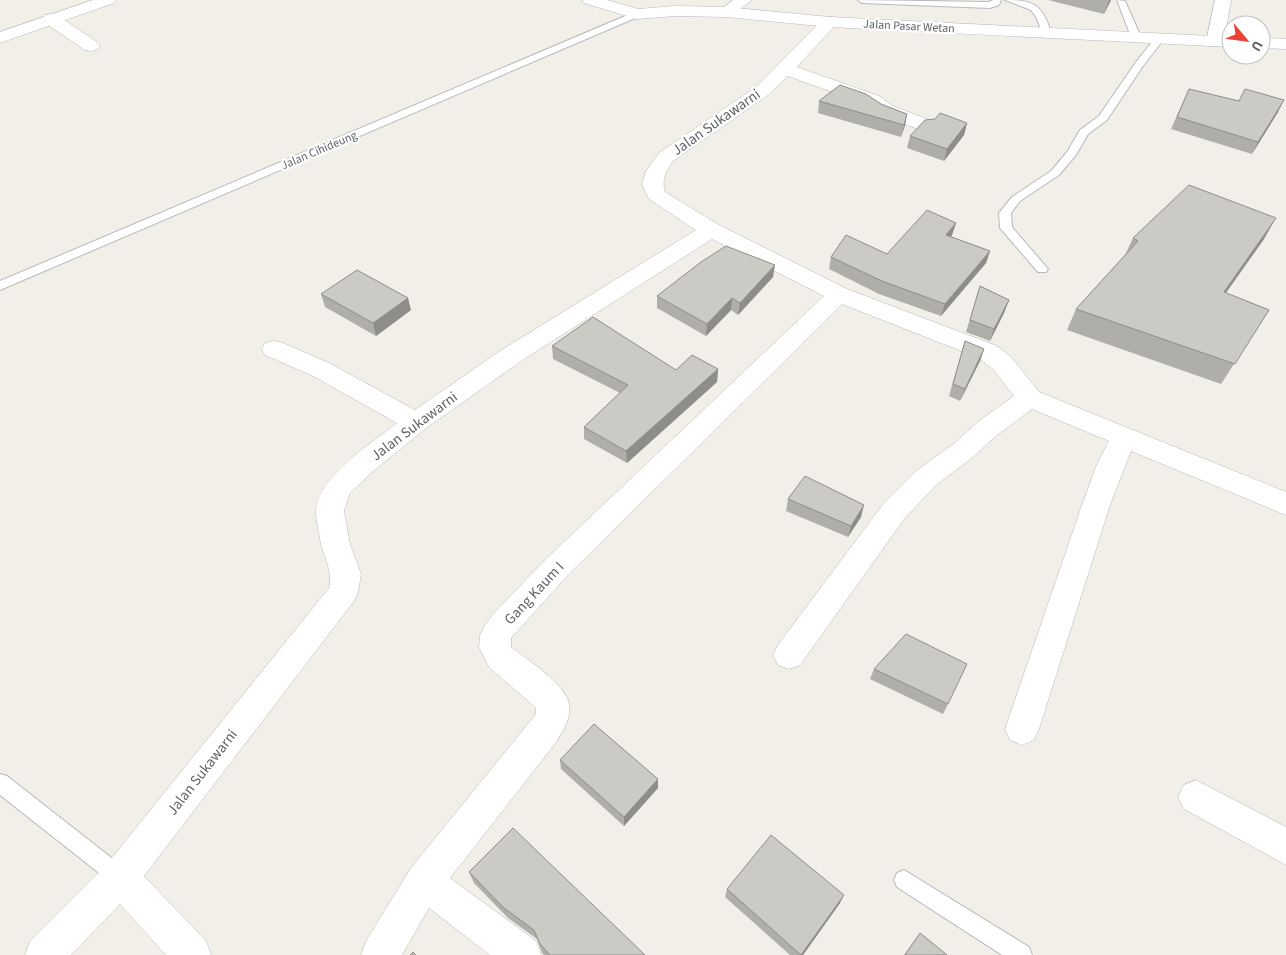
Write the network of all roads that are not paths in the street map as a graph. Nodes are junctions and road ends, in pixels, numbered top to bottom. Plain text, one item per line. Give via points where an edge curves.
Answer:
1 (108, 0) edge
2 (590, 0) edge
3 (744, 0) edge
4 (862, 0) edge
5 (997, 0) edge
6 (1009, 0) edge
7 (1223, 0) edge
8 (1121, 1) edge
9 (726, 12) junction
10 (638, 14) junction
11 (1223, 15) edge
12 (51, 19) junction
13 (830, 22) junction
14 (1046, 32) junction
15 (1136, 37) junction
16 (0, 38) edge
17 (1159, 38) junction
18 (1221, 42) edge
19 (1271, 43) edge
20 (1286, 44) edge
21 (91, 46) dead end
22 (785, 70) junction
23 (925, 126) edge
24 (711, 230) junction
25 (1042, 269) dead end
26 (0, 286) edge
27 (839, 294) junction
28 (274, 349) dead end
29 (1030, 398) junction
30 (416, 422) junction
31 (1125, 436) junction
32 (1286, 504) edge
33 (789, 656) dead end
34 (1022, 729) dead end
35 (0, 783) edge
36 (1196, 796) dead end
37 (1286, 847) edge
38 (120, 877) junction
39 (904, 880) dead end
40 (424, 881) junction
41 (44, 955) edge
42 (192, 955) edge
43 (380, 955) edge
44 (522, 955) edge
45 (1021, 955) edge

1 - 12 street
2 - 10 street, Jalan Pasar Wetan
3 - 9 street
4 - 5 lane via 990,5
6 - 14 lane via 1036,8
7 - 11 street
8 - 15 lane
9 - 10 street, Jalan Pasar Wetan
9 - 13 street, Jalan Pasar Wetan
10 - 26 lane, Jalan Cihideung
12 - 16 street
12 - 21 street
13 - 14 street, Jalan Pasar Wetan
13 - 22 street, Jalan Sukawarni
14 - 15 street, Jalan Pasar Wetan
15 - 17 street, Jalan Pasar Wetan
17 - 18 street, Jalan Pasar Wetan
17 - 25 lane via 1103,118 1084,132 1055,173 1016,199 1005,213 1006,228
19 - 20 street
22 - 23 street via 872,100 886,110
22 - 24 street, Jalan Sukawarni via 762,90 666,157 656,170 652,184 656,195
24 - 27 street
24 - 30 street, Jalan Sukawarni via 512,355
27 - 29 street via 988,352 1003,364
27 - 40 street, Gang Kaum I via 557,567 496,635 495,647 500,657 545,694 553,704 552,717
28 - 30 street via 322,370
29 - 31 street
29 - 33 street via 926,478 894,510
30 - 38 street, Jalan Sukawarni via 338,488 330,511 335,544 346,574 343,592
31 - 32 street
31 - 34 street via 1096,505
35 - 38 lane
36 - 37 street
38 - 41 street, Jalan Sukawarni
38 - 42 street
39 - 45 lane
40 - 43 street, Gang Kaum I
40 - 44 street

